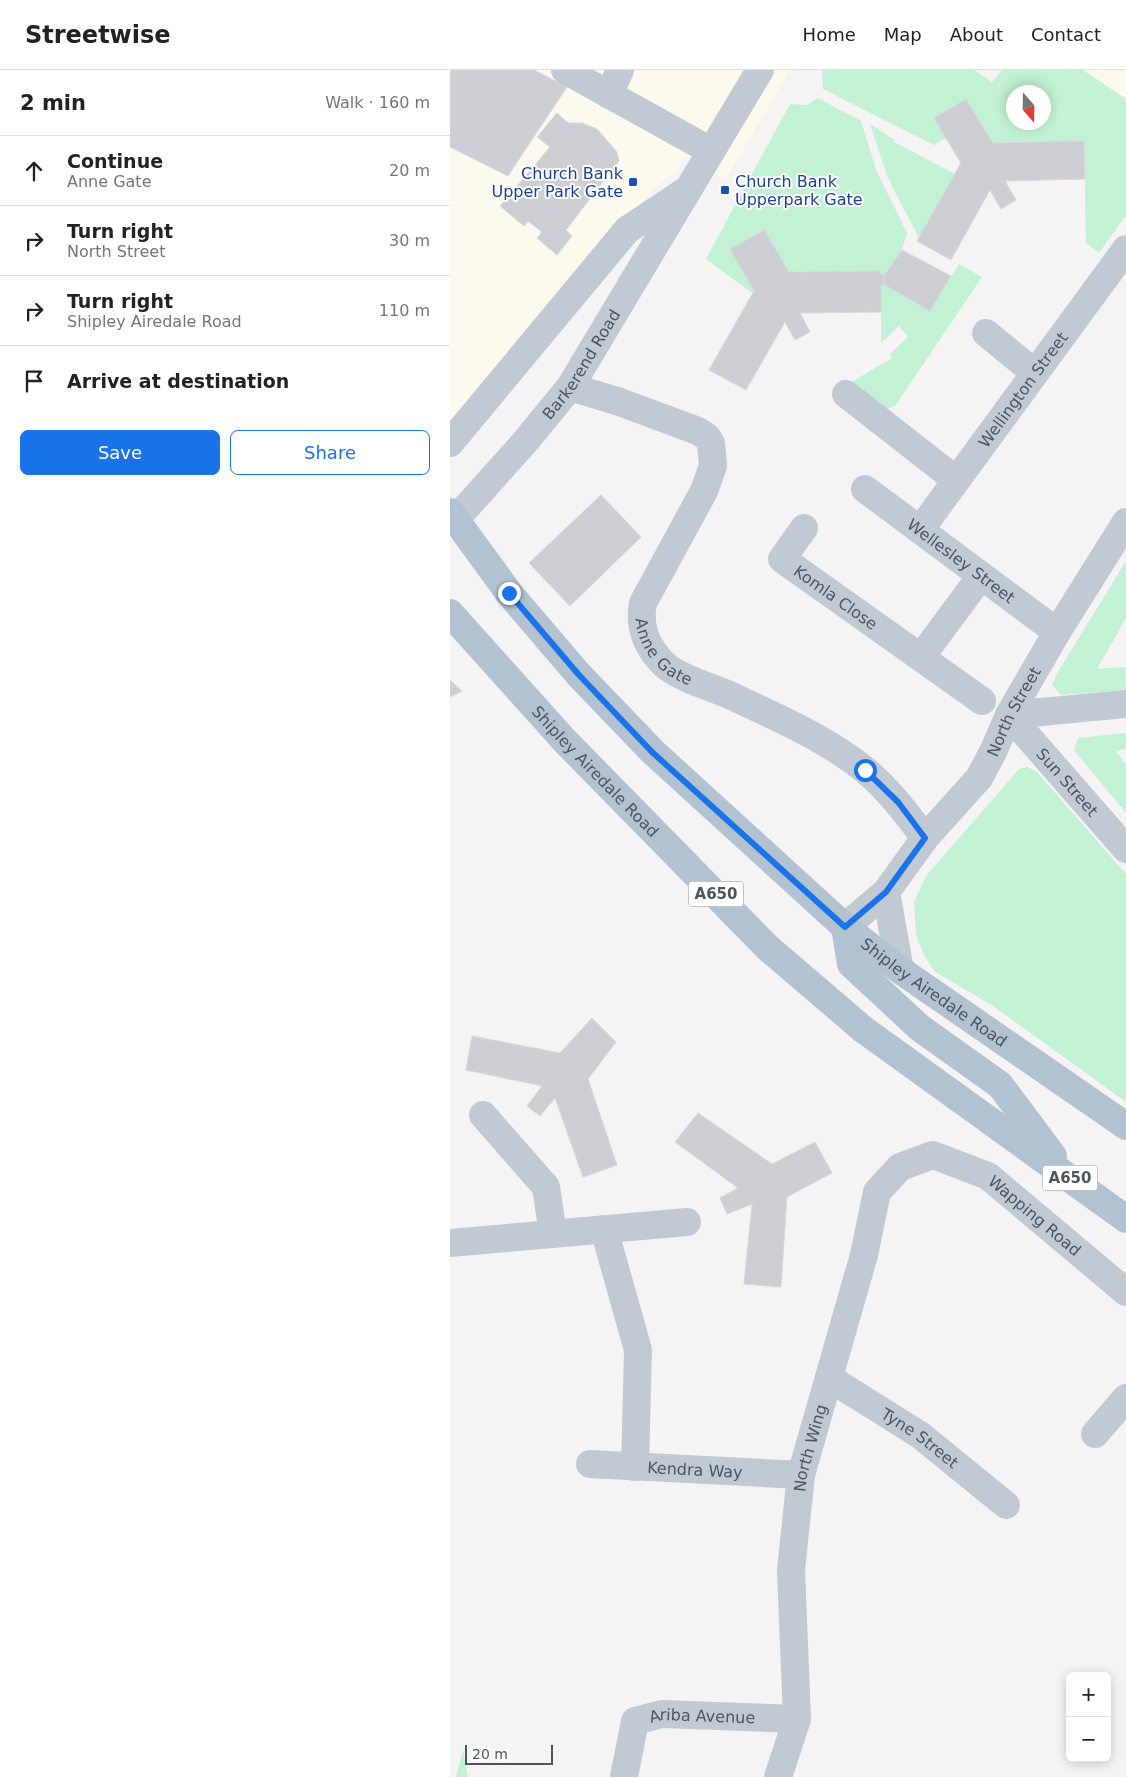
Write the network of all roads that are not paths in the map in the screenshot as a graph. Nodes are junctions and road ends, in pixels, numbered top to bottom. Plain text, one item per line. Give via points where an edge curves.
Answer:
1 (566, 70) edge
2 (620, 70) edge
3 (760, 70) edge
4 (609, 95) junction
5 (712, 151) junction
6 (692, 187) junction
7 (1126, 249) edge
8 (986, 333) dead end
9 (1035, 373) junction
10 (570, 387) junction
11 (846, 394) dead end
12 (450, 443) edge
13 (956, 480) junction
14 (865, 490) dead end
15 (452, 519) edge
16 (1126, 522) edge
17 (804, 528) dead end
18 (920, 530) junction
19 (981, 576) junction
20 (450, 613) edge
21 (1057, 632) junction
22 (921, 658) junction
23 (982, 701) dead end
24 (1126, 704) edge
25 (1009, 715) junction
26 (925, 838) junction
27 (1126, 850) edge
28 (886, 892) junction
29 (845, 927) junction
30 (900, 970) junction
31 (483, 1115) dead end
32 (1126, 1126) edge
33 (933, 1155) joint
34 (1068, 1176) junction
35 (1126, 1218) edge
36 (687, 1222) dead end
37 (604, 1229) junction
38 (554, 1234) junction
39 (450, 1243) edge
40 (1126, 1292) edge
41 (829, 1378) junction
42 (1126, 1398) edge
43 (1095, 1434) dead end
44 (590, 1464) dead end
45 (635, 1467) junction
46 (801, 1475) junction
47 (1006, 1505) dead end
48 (798, 1719) junction
49 (624, 1777) edge
50 (778, 1777) edge

1 - 4 street
2 - 4 street
3 - 5 street, Barkerend Road
4 - 5 street
5 - 6 street, Barkerend Road
6 - 10 street, Barkerend Road
6 - 12 street, Barkerend Road via 627,230
7 - 9 street, Wellington Street
8 - 9 street
9 - 13 street, Wellington Street
10 - 15 street, Barkerend Road via 524,443
10 - 26 street, Anne Gate via 698,431 711,443 713,466 704,492 643,603 640,619 644,635 660,659 668,668 805,730 865,770 898,802
11 - 13 street
13 - 18 street, Wellington Street
14 - 18 street, Wellesley Street
15 - 29 main road, Shipley Airedale Road via 509,593 579,675 652,752
16 - 21 street, North Street
17 - 22 street, Komla Close via 782,559
18 - 19 street, Wellesley Street
19 - 21 street, Wellesley Street
19 - 22 street
20 - 34 main road, Shipley Airedale Road / A650 via 564,740 768,948 864,1030
21 - 25 street, North Street
22 - 23 street, Komla Close
24 - 25 street
25 - 26 street, North Street via 979,778
25 - 27 street, Sun Street
26 - 28 street, North Street
28 - 29 street, North Street
28 - 30 street
29 - 30 main road, Shipley Airedale Road
29 - 34 main road via 851,964 920,1028 1000,1085
30 - 32 main road, Shipley Airedale Road
31 - 38 street via 546,1188
33 - 40 street, Wapping Road via 988,1176
33 - 41 street, North Wing via 900,1167 877,1192 864,1255
34 - 35 main road, Shipley Airedale Road / A650
36 - 37 street
37 - 38 street
37 - 45 street via 638,1350
38 - 39 street
41 - 46 street, North Wing
41 - 47 street, Tyne Street via 920,1435
42 - 43 street
44 - 45 street, Kendra Way
45 - 46 street, Kendra Way
46 - 48 street, North Wing via 791,1570
48 - 49 street, Ariba Avenue via 662,1714 634,1721
48 - 50 street, North Wing

